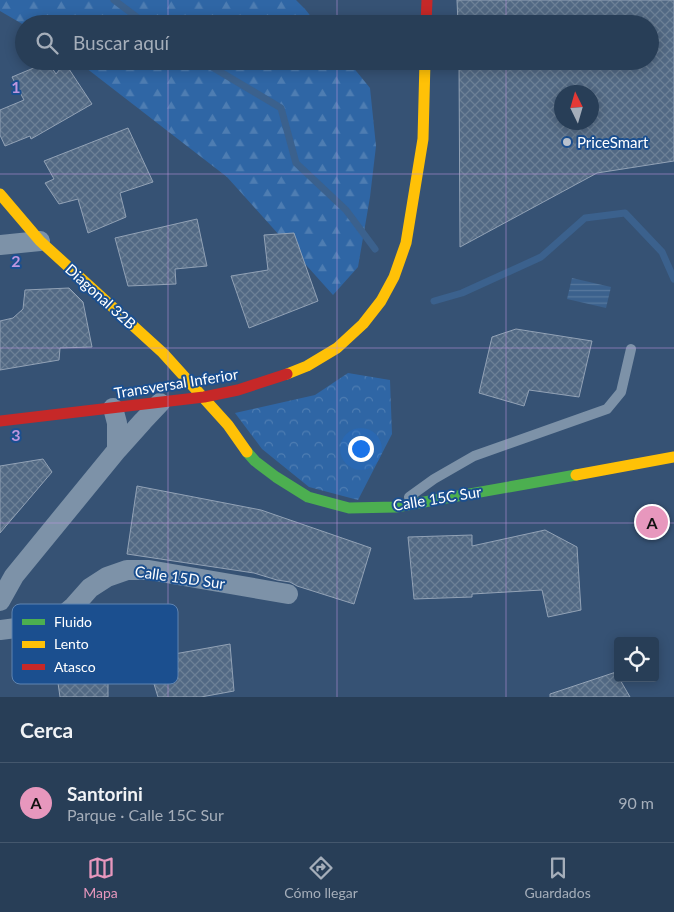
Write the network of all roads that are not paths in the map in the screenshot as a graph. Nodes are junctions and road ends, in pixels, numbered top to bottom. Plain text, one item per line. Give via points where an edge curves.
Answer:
1 (427, 0) edge
2 (426, 15) edge
3 (425, 70) edge
4 (0, 194) edge
5 (40, 240) junction
6 (0, 245) edge
7 (631, 349) dead end
8 (238, 390) junction
9 (204, 397) junction
10 (160, 403) junction
11 (113, 408) junction
12 (0, 420) edge
13 (228, 425) junction
14 (117, 450) junction
15 (674, 457) edge
16 (396, 507) junction
17 (288, 594) dead end
18 (0, 601) edge
19 (76, 604) edge

1 - 2 street
3 - 8 street, Transversal Inferior via 422,138 406,243 381,302 337,348 307,366
4 - 5 street, Diagonal 32B
5 - 6 street
5 - 9 street, Diagonal 32B via 163,353
7 - 16 lane via 621,392 607,409 474,456 434,479
8 - 9 street, Transversal Inferior
8 - 13 street
9 - 10 street, Transversal Inferior
9 - 13 street, Calle 15C Sur
10 - 11 street, Transversal Inferior
10 - 14 street
11 - 12 street, Transversal Inferior
11 - 14 street via 117,423
13 - 16 street, Calle 15C Sur via 255,462 308,497 349,508
14 - 18 street via 14,576
15 - 16 street, Calle 15C Sur
17 - 19 street, Calle 15D Sur via 149,570 127,570 90,588

